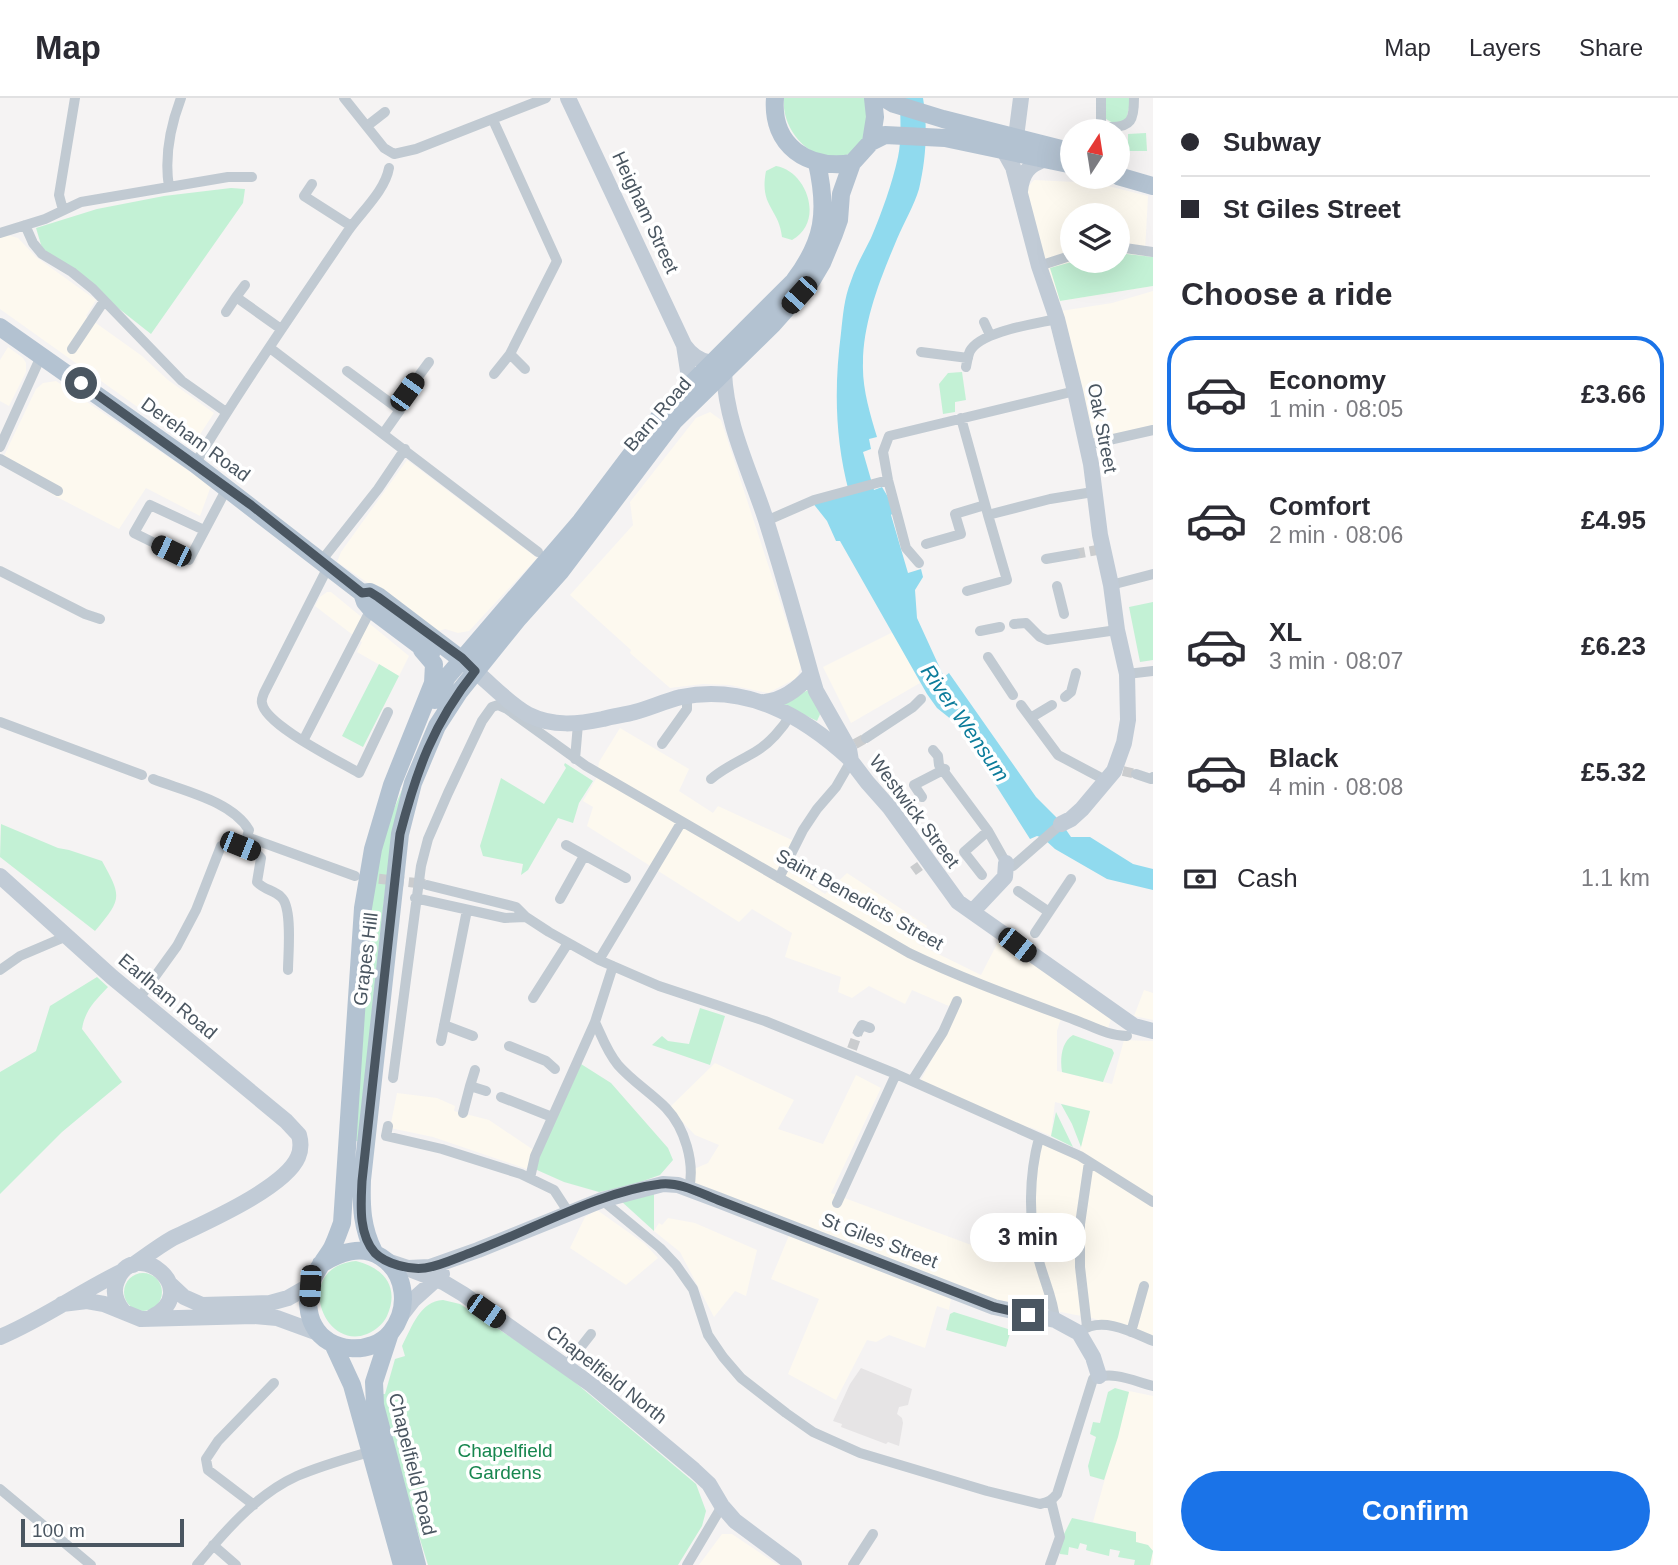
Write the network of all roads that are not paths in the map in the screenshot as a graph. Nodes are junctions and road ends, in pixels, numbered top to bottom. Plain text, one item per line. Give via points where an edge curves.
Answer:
1 (75, 98) edge
2 (181, 98) edge
3 (344, 98) edge
4 (546, 98) edge
5 (568, 98) edge
6 (873, 98) edge
7 (1021, 98) edge
8 (1101, 98) edge
9 (1134, 98) edge
10 (775, 99) edge
11 (889, 101) edge
12 (385, 112) dead end
13 (1102, 119) edge
14 (493, 120) junction
15 (1130, 120) edge
16 (367, 126) junction
17 (871, 142) junction
18 (1010, 143) junction
19 (1060, 150) edge
20 (1046, 159) junction
21 (1060, 162) edge
22 (817, 163) junction
23 (852, 163) junction
24 (1130, 168) edge
25 (389, 169) dead end
26 (1153, 174) edge
27 (252, 177) dead end
28 (1130, 179) edge
29 (312, 184) dead end
30 (1153, 186) edge
31 (169, 187) junction
32 (1020, 194) junction
33 (304, 195) junction
34 (296, 207) dead end
35 (63, 210) junction
36 (25, 225) junction
37 (351, 226) junction
38 (0, 233) edge
39 (1130, 248) edge
40 (1153, 251) edge
41 (1060, 260) edge
42 (1039, 266) junction
43 (245, 285) dead end
44 (236, 297) junction
45 (104, 301) junction
46 (226, 312) dead end
47 (1057, 319) junction
48 (984, 322) dead end
49 (0, 327) edge
50 (281, 329) junction
51 (990, 335) junction
52 (684, 345) junction
53 (270, 348) junction
54 (72, 349) dead end
55 (921, 352) dead end
56 (42, 354) junction
57 (510, 354) junction
58 (429, 362) dead end
59 (718, 367) junction
60 (525, 369) dead end
61 (347, 371) dead end
62 (494, 374) dead end
63 (695, 389) junction
64 (1075, 391) junction
65 (396, 407) junction
66 (226, 412) junction
67 (730, 418) junction
68 (961, 418) junction
69 (1153, 430) edge
70 (383, 433) junction
71 (1087, 445) junction
72 (0, 447) edge
73 (405, 449) junction
74 (0, 458) edge
75 (195, 464) junction
76 (888, 480) junction
77 (228, 488) junction
78 (58, 491) dead end
79 (1093, 492) junction
80 (987, 510) junction
81 (766, 521) junction
82 (204, 530) junction
83 (926, 544) dead end
84 (538, 552) dead end
85 (1075, 554) tunnel mouth
86 (1046, 559) dead end
87 (325, 563) junction
88 (919, 563) dead end
89 (0, 571) edge
90 (1153, 574) edge
91 (1111, 585) junction
92 (1057, 586) dead end
93 (967, 591) dead end
94 (362, 593) junction
95 (371, 609) junction
96 (100, 619) dead end
97 (1014, 624) dead end
98 (1066, 625) junction
99 (1000, 627) dead end
100 (1117, 630) junction
101 (981, 631) dead end
102 (422, 650) junction
103 (988, 657) dead end
104 (457, 664) junction
105 (1153, 671) edge
106 (1076, 673) dead end
107 (811, 674) junction
108 (1127, 674) junction
109 (470, 677) junction
110 (264, 692) junction
111 (251, 693) dead end
112 (687, 696) junction
113 (1065, 697) dead end
114 (921, 699) dead end
115 (765, 702) junction
116 (1052, 705) dead end
117 (388, 712) dead end
118 (791, 714) junction
119 (302, 716) dead end
120 (1032, 717) junction
121 (0, 722) edge
122 (313, 722) junction
123 (578, 724) junction
124 (303, 741) junction
125 (662, 744) dead end
126 (408, 746) junction
127 (855, 747) junction
128 (933, 750) dead end
129 (575, 759) junction
130 (945, 769) junction
131 (1115, 774) junction
132 (1136, 774) tunnel mouth
133 (1153, 777) edge
134 (711, 779) dead end
135 (922, 797) dead end
136 (681, 823) junction
137 (1061, 824) joint
138 (988, 831) junction
139 (566, 845) dead end
140 (584, 856) junction
141 (1008, 872) junction
142 (982, 874) dead end
143 (0, 876) edge
144 (355, 876) tunnel mouth
145 (779, 878) junction
146 (1071, 879) dead end
147 (634, 883) junction
148 (426, 885) tunnel mouth
149 (1018, 891) dead end
150 (415, 898) junction
151 (560, 899) dead end
152 (467, 910) junction
153 (972, 912) junction
154 (1049, 912) junction
155 (523, 913) junction
156 (1035, 933) dead end
157 (67, 936) junction
158 (568, 943) junction
159 (598, 960) junction
160 (613, 965) junction
161 (0, 970) edge
162 (288, 971) dead end
163 (533, 998) dead end
164 (138, 1000) junction
165 (957, 1001) dead end
166 (594, 1022) junction
167 (444, 1025) junction
168 (870, 1028) dead end
169 (858, 1032) dead end
170 (1139, 1032) edge
171 (473, 1036) dead end
172 (441, 1041) dead end
173 (509, 1046) dead end
174 (475, 1070) dead end
175 (896, 1074) junction
176 (562, 1075) junction
177 (393, 1078) dead end
178 (912, 1081) junction
179 (471, 1086) junction
180 (486, 1091) dead end
181 (501, 1097) dead end
182 (463, 1113) dead end
183 (552, 1117) junction
184 (388, 1126) dead end
185 (1039, 1138) junction
186 (1089, 1162) junction
187 (530, 1178) junction
188 (689, 1189) junction
189 (825, 1198) dead end
190 (602, 1200) junction
191 (1153, 1202) edge
192 (569, 1213) junction
193 (184, 1233) junction
194 (472, 1252) junction
195 (381, 1257) junction
196 (321, 1264) junction
197 (128, 1268) junction
198 (408, 1268) junction
199 (169, 1281) junction
200 (431, 1285) junction
201 (310, 1286) junction
202 (1144, 1286) dead end
203 (62, 1304) junction
204 (123, 1311) junction
205 (152, 1317) junction
206 (1055, 1320) junction
207 (395, 1326) junction
208 (1083, 1330) junction
209 (1131, 1332) junction
210 (318, 1333) junction
211 (591, 1334) dead end
212 (0, 1338) edge
213 (1153, 1341) edge
214 (334, 1346) junction
215 (566, 1366) junction
216 (1099, 1376) junction
217 (274, 1383) dead end
218 (1153, 1386) edge
219 (369, 1452) junction
220 (0, 1489) edge
221 (1046, 1502) junction
222 (254, 1505) junction
223 (722, 1506) junction
224 (873, 1534) dead end
225 (213, 1545) junction
226 (82, 1556) junction
227 (72, 1565) edge
228 (92, 1565) edge
229 (197, 1565) edge
230 (236, 1565) edge
231 (402, 1565) edge
232 (417, 1565) edge
233 (687, 1565) edge
234 (794, 1565) edge
235 (853, 1565) edge
236 (1050, 1565) edge

1 - 35 street via 59,195
2 - 31 street via 168,144
3 - 16 street
4 - 14 street
5 - 52 street, Heigham Street
6 - 17 main road
7 - 18 street
8 - 13 street
9 - 15 street
10 - 22 main road via 776,121 786,140
11 - 18 main road
12 - 16 street
14 - 16 street via 394,154
14 - 57 street via 558,261
17 - 18 main road via 896,135
17 - 23 main road, Barn Road
18 - 19 main road
18 - 20 main road
18 - 32 street, Oak Street
20 - 21 main road
20 - 32 street via 1027,170
22 - 23 main road
22 - 59 main road, Barn Road via 824,215 814,249 794,281
23 - 59 main road, Barn Road via 841,194 839,220 812,280 773,324
24 - 26 main road
25 - 37 street via 386,180
27 - 31 street
28 - 30 main road
29 - 33 street
31 - 35 street via 81,202
32 - 42 street, Oak Street
33 - 34 street
33 - 37 street
35 - 36 street
36 - 38 street
36 - 45 street via 42,254 72,272
37 - 50 street
39 - 40 street
41 - 42 street
42 - 47 street, Oak Street
43 - 44 street
44 - 46 street
44 - 50 street
45 - 54 street
45 - 66 street via 182,381
47 - 51 street
47 - 64 street, Oak Street
48 - 51 street
49 - 56 main road, Dereham Road
50 - 53 street
51 - 55 street via 970,351 967,363
52 - 59 street via 691,355
52 - 63 street, Heigham Street
53 - 66 street
53 - 70 street
56 - 72 street
56 - 75 main road, Dereham Road
57 - 60 street
57 - 62 street
58 - 65 street
59 - 63 main road, Barn Road
59 - 67 street, Westwick Street
61 - 65 street
63 - 67 street via 721,404
63 - 104 main road, Barn Road via 658,418 573,531
63 - 109 main road, Barn Road via 560,572
64 - 68 street
64 - 71 street, Oak Street
65 - 70 street via 400,410
66 - 75 street
67 - 81 street, Westwick Street
68 - 76 street via 889,436 883,452
68 - 80 street
69 - 71 street
70 - 73 street
71 - 79 street, Oak Street
73 - 84 street
73 - 87 street
74 - 78 street
75 - 77 main road, Dereham Road
76 - 81 street via 814,500
76 - 88 street via 906,548
77 - 82 street
77 - 87 main road, Dereham Road
79 - 80 street
79 - 91 street, Oak Street via 1100,549
80 - 83 street via 955,514 961,534
80 - 93 street via 1007,580
81 - 107 street, Westwick Street
82 - 82 street via 149,505 134,533 189,560
85 - 86 street
87 - 94 main road, Dereham Road
87 - 110 street
89 - 96 street
90 - 91 street
91 - 100 street, Oak Street
92 - 98 street
94 - 95 main road, Dereham Road
94 - 104 main road, Dereham Road via 378,597
95 - 102 main road, Dereham Road
95 - 122 street
97 - 98 street via 1026,623 1047,640
98 - 100 street
99 - 101 street
100 - 108 street, Oak Street
102 - 104 main road, Dereham Road
102 - 126 main road, Grapes Hill via 433,664 433,683
103 - 120 street
104 - 109 main road, Dereham Road
104 - 126 main road, Grapes Hill
105 - 108 street
106 - 113 street
107 - 115 street via 794,690
107 - 127 street, Westwick Street via 816,691
108 - 131 street, Oak Street via 1128,720
109 - 123 street via 530,715
109 - 195 main road, Grapes Hill via 431,739 400,834 362,1181 366,1237
110 - 111 street
110 - 124 street via 262,704 268,715
112 - 115 street via 723,694
112 - 123 street
112 - 125 street via 687,709
114 - 127 street
115 - 118 street
116 - 120 street
117 - 124 street via 359,773
118 - 127 street
118 - 134 street via 758,751
119 - 122 street
120 - 131 street via 1058,755
121 - 144 street via 227,807 242,818 249,830 247,837
122 - 124 street
123 - 129 street
126 - 196 main road, Grapes Hill via 369,867 342,1223
127 - 145 street via 840,782 803,830
127 - 153 street, Westwick Street via 867,782 947,889
128 - 130 street
129 - 136 street, Saint Benedicts Street
129 - 150 street, Saint Benedicts Street via 507,709 492,707 433,828
130 - 135 street via 914,785
130 - 138 street
131 - 137 street
132 - 133 street
136 - 145 street, Saint Benedicts Street
136 - 147 street
137 - 141 street
138 - 141 street
138 - 142 street via 964,852
139 - 140 street
140 - 147 street
140 - 151 street
141 - 153 street
143 - 157 street, Earlham Road
145 - 170 street, Saint Benedicts Street via 930,963 1101,1030
146 - 154 street
147 - 159 street
148 - 155 street
149 - 154 street
150 - 152 street
150 - 177 street via 403,1033
152 - 155 street via 513,920
152 - 167 street
153 - 170 street, Westwick Street
154 - 156 street
155 - 158 street
157 - 161 street
157 - 164 street, Earlham Road
158 - 159 street
158 - 163 street
159 - 160 street
160 - 166 street
160 - 175 street via 659,986 851,1052
162 - 164 street via 286,903 252,884 261,858 228,843 221,846 177,946
164 - 193 street, Earlham Road via 299,1135 300,1150 288,1170 216,1219
165 - 178 street
166 - 176 street
166 - 188 street via 611,1056 666,1108 681,1130 689,1155
167 - 171 street
167 - 172 street
168 - 169 street via 862,1025
173 - 176 street via 546,1061
174 - 179 street
175 - 178 street
175 - 189 street via 838,1203
176 - 183 street
178 - 185 street
179 - 180 street
179 - 182 street
181 - 183 street
183 - 187 street
184 - 187 street via 386,1136
185 - 186 street
185 - 206 street via 1032,1227
186 - 191 street
186 - 208 street via 1080,1224
187 - 192 street via 554,1190
188 - 190 street, St Giles Street via 663,1184
188 - 206 street, St Giles Street via 994,1307
190 - 192 street, St Giles Street
190 - 221 street via 676,1265 693,1289 708,1335 741,1378 813,1432 860,1453 987,1491
192 - 194 street, St Giles Street
193 - 197 street
193 - 199 street via 169,1253
194 - 198 street
194 - 200 street
195 - 196 main road via 340,1252
195 - 198 street, Chapelfield North
195 - 207 main road via 403,1288
196 - 201 main road
197 - 199 street via 156,1266
197 - 203 street
197 - 204 street via 118,1277 115,1292
198 - 200 street, Chapelfield North
199 - 201 street via 184,1297 202,1305 270,1303
199 - 205 street via 166,1306
200 - 207 street
200 - 215 street, Chapelfield North via 474,1303
201 - 210 main road via 311,1321
202 - 209 street
203 - 204 street via 87,1301
203 - 212 street
204 - 205 street via 141,1319
205 - 210 street via 277,1318
206 - 208 street, St Giles Street
207 - 214 main road via 364,1348
207 - 232 main road, Chapelfield Road via 374,1382 374,1405
208 - 209 street via 1107,1325
208 - 216 street
209 - 213 street
210 - 214 main road
211 - 215 street
214 - 219 main road, Chapelfield Road via 352,1385
215 - 223 street, Chapelfield North via 709,1484
216 - 218 street
216 - 221 street via 1090,1383 1057,1494
217 - 222 street via 206,1459 208,1470
219 - 222 street via 296,1476
219 - 231 main road, Chapelfield Road
220 - 226 street
221 - 236 street via 1060,1537
222 - 225 street
223 - 233 street
223 - 234 street, Chapelfield North
224 - 235 street
225 - 229 street
225 - 230 street
226 - 227 street
226 - 228 street

